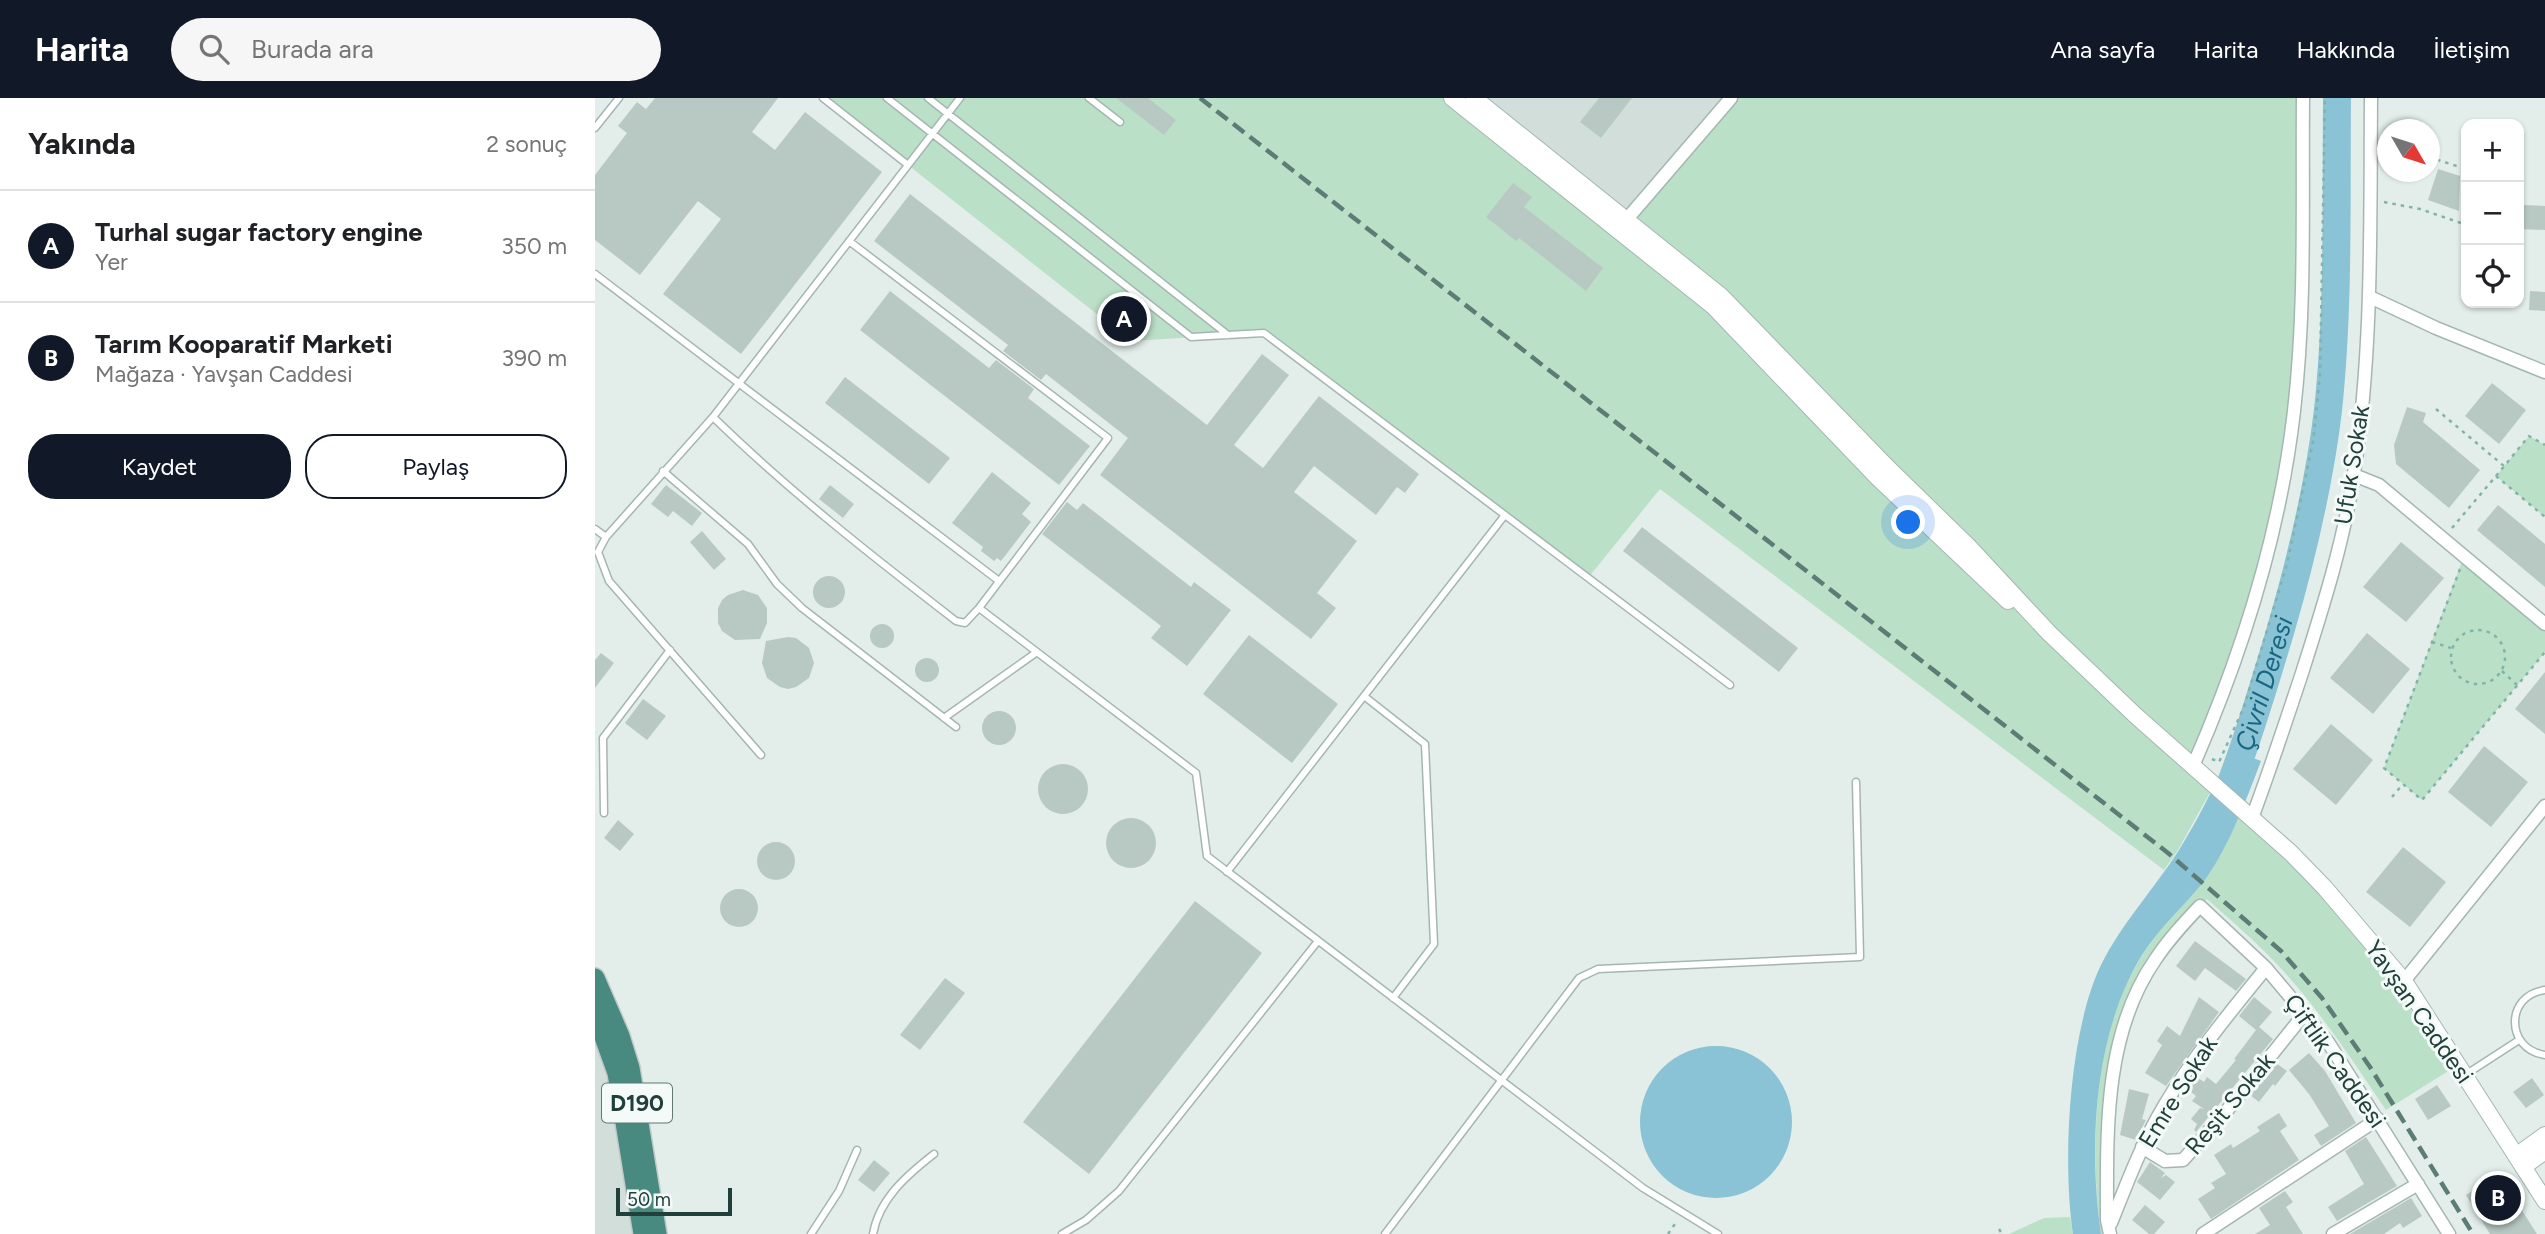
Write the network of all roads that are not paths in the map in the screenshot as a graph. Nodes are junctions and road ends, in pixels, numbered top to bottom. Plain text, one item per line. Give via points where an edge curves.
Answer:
1 (619, 98) edge
2 (823, 98) edge
3 (887, 98) edge
4 (928, 98) edge
5 (960, 98) edge
6 (1089, 98) edge
7 (1453, 98) edge
8 (1474, 98) edge
9 (1731, 98) edge
10 (2303, 98) edge
11 (2371, 98) edge
12 (948, 113) junction
13 (1120, 122) dead end
14 (595, 128) edge
15 (932, 133) junction
16 (908, 165) junction
17 (1627, 219) junction
18 (849, 241) junction
19 (595, 274) edge
20 (2370, 297) junction
21 (1228, 335) junction
22 (2545, 372) edge
23 (739, 383) junction
24 (713, 417) junction
25 (663, 471) junction
26 (2354, 475) junction
27 (1504, 515) junction
28 (595, 528) edge
29 (606, 537) junction
30 (999, 581) junction
31 (979, 608) junction
32 (2545, 624) edge
33 (2049, 633) junction
34 (670, 650) junction
35 (1037, 652) junction
36 (1730, 685) dead end
37 (1364, 696) junction
38 (944, 718) junction
39 (956, 727) dead end
40 (761, 755) dead end
41 (2193, 766) junction
42 (1856, 782) dead end
43 (2545, 806) edge
44 (604, 813) dead end
45 (2248, 814) junction
46 (1227, 872) junction
47 (1318, 941) junction
48 (2266, 968) junction
49 (595, 978) edge
50 (2404, 981) junction
51 (2545, 990) edge
52 (1393, 998) junction
53 (595, 1012) edge
54 (2305, 1013) junction
55 (2519, 1040) junction
56 (600, 1041) edge
57 (2545, 1055) edge
58 (2465, 1075) junction
59 (1501, 1080) junction
60 (2378, 1119) junction
61 (2545, 1135) edge
62 (2142, 1147) junction
63 (857, 1150) dead end
64 (2545, 1152) edge
65 (934, 1154) dead end
66 (2519, 1162) junction
67 (2418, 1184) junction
68 (2545, 1201) edge
69 (2109, 1230) edge
70 (643, 1234) edge
71 (657, 1234) edge
72 (811, 1234) edge
73 (873, 1234) edge
74 (1062, 1234) edge
75 (1385, 1234) edge
76 (1718, 1234) edge
77 (2203, 1234) edge
78 (2333, 1234) edge
79 (2449, 1234) edge

1 - 14 lane
2 - 16 lane
3 - 15 lane
4 - 12 lane
5 - 12 lane
6 - 13 lane
7 - 33 street via 1713,306 1878,478 2000,594
8 - 17 street
9 - 17 street
10 - 41 street via 2299,343 2287,459 2254,600
11 - 20 street, Ufuk Sokak
12 - 15 lane
12 - 21 lane
15 - 16 lane
15 - 21 lane via 1191,337
16 - 18 lane
17 - 33 street via 1750,324
18 - 23 lane
18 - 30 lane via 1108,438
19 - 23 lane
20 - 22 street
20 - 26 street, Ufuk Sokak
21 - 27 lane via 1264,333
23 - 24 lane
23 - 30 lane
24 - 25 lane
24 - 31 lane via 831,524 957,621 965,624
25 - 29 lane
25 - 38 lane via 748,544 777,584 802,608
26 - 32 street via 2379,485
26 - 45 street, Ufuk Sokak via 2319,618 2272,766
27 - 36 lane
27 - 37 lane
28 - 29 lane
29 - 34 lane via 598,552 609,581
30 - 31 lane
31 - 35 lane
33 - 41 street, Yavşan Caddesi
34 - 40 lane
34 - 44 lane via 603,738
35 - 38 lane
35 - 46 lane via 1196,773 1207,856
37 - 46 lane
37 - 52 lane via 1425,744 1434,944
38 - 39 lane
41 - 45 street, Yavşan Caddesi
42 - 59 lane via 1860,957 1589,972
43 - 50 street
45 - 50 street, Yavşan Caddesi via 2325,888
46 - 47 lane
47 - 52 lane
47 - 74 lane via 1119,1191
48 - 54 street, Çiftlik Caddesi
48 - 62 street, Emre Sokak via 2179,1082
48 - 69 street, Çiftlik Caddesi via 2200,906 2154,961 2117,1050 2108,1124
49 - 71 highway, D190 via 630,1068
50 - 58 street, Yavşan Caddesi
51 - 55 lane via 2528,996 2518,1007 2514,1020
52 - 59 lane
53 - 56 highway, D190
54 - 60 street, Çiftlik Caddesi
54 - 62 street, Reşit Sokak via 2183,1160 2165,1161
55 - 57 lane via 2529,1050
55 - 58 lane
56 - 70 highway, D190 via 617,1073
58 - 66 street, Yavşan Caddesi
59 - 75 lane
59 - 76 lane via 1643,1188
60 - 67 street, Çiftlik Caddesi
60 - 77 street
61 - 66 street
62 - 69 street, Emre Sokak
63 - 72 lane via 839,1191
64 - 66 street
65 - 73 lane via 885,1202
66 - 68 street, Yavşan Caddesi
67 - 78 street
67 - 79 street, Çiftlik Caddesi

